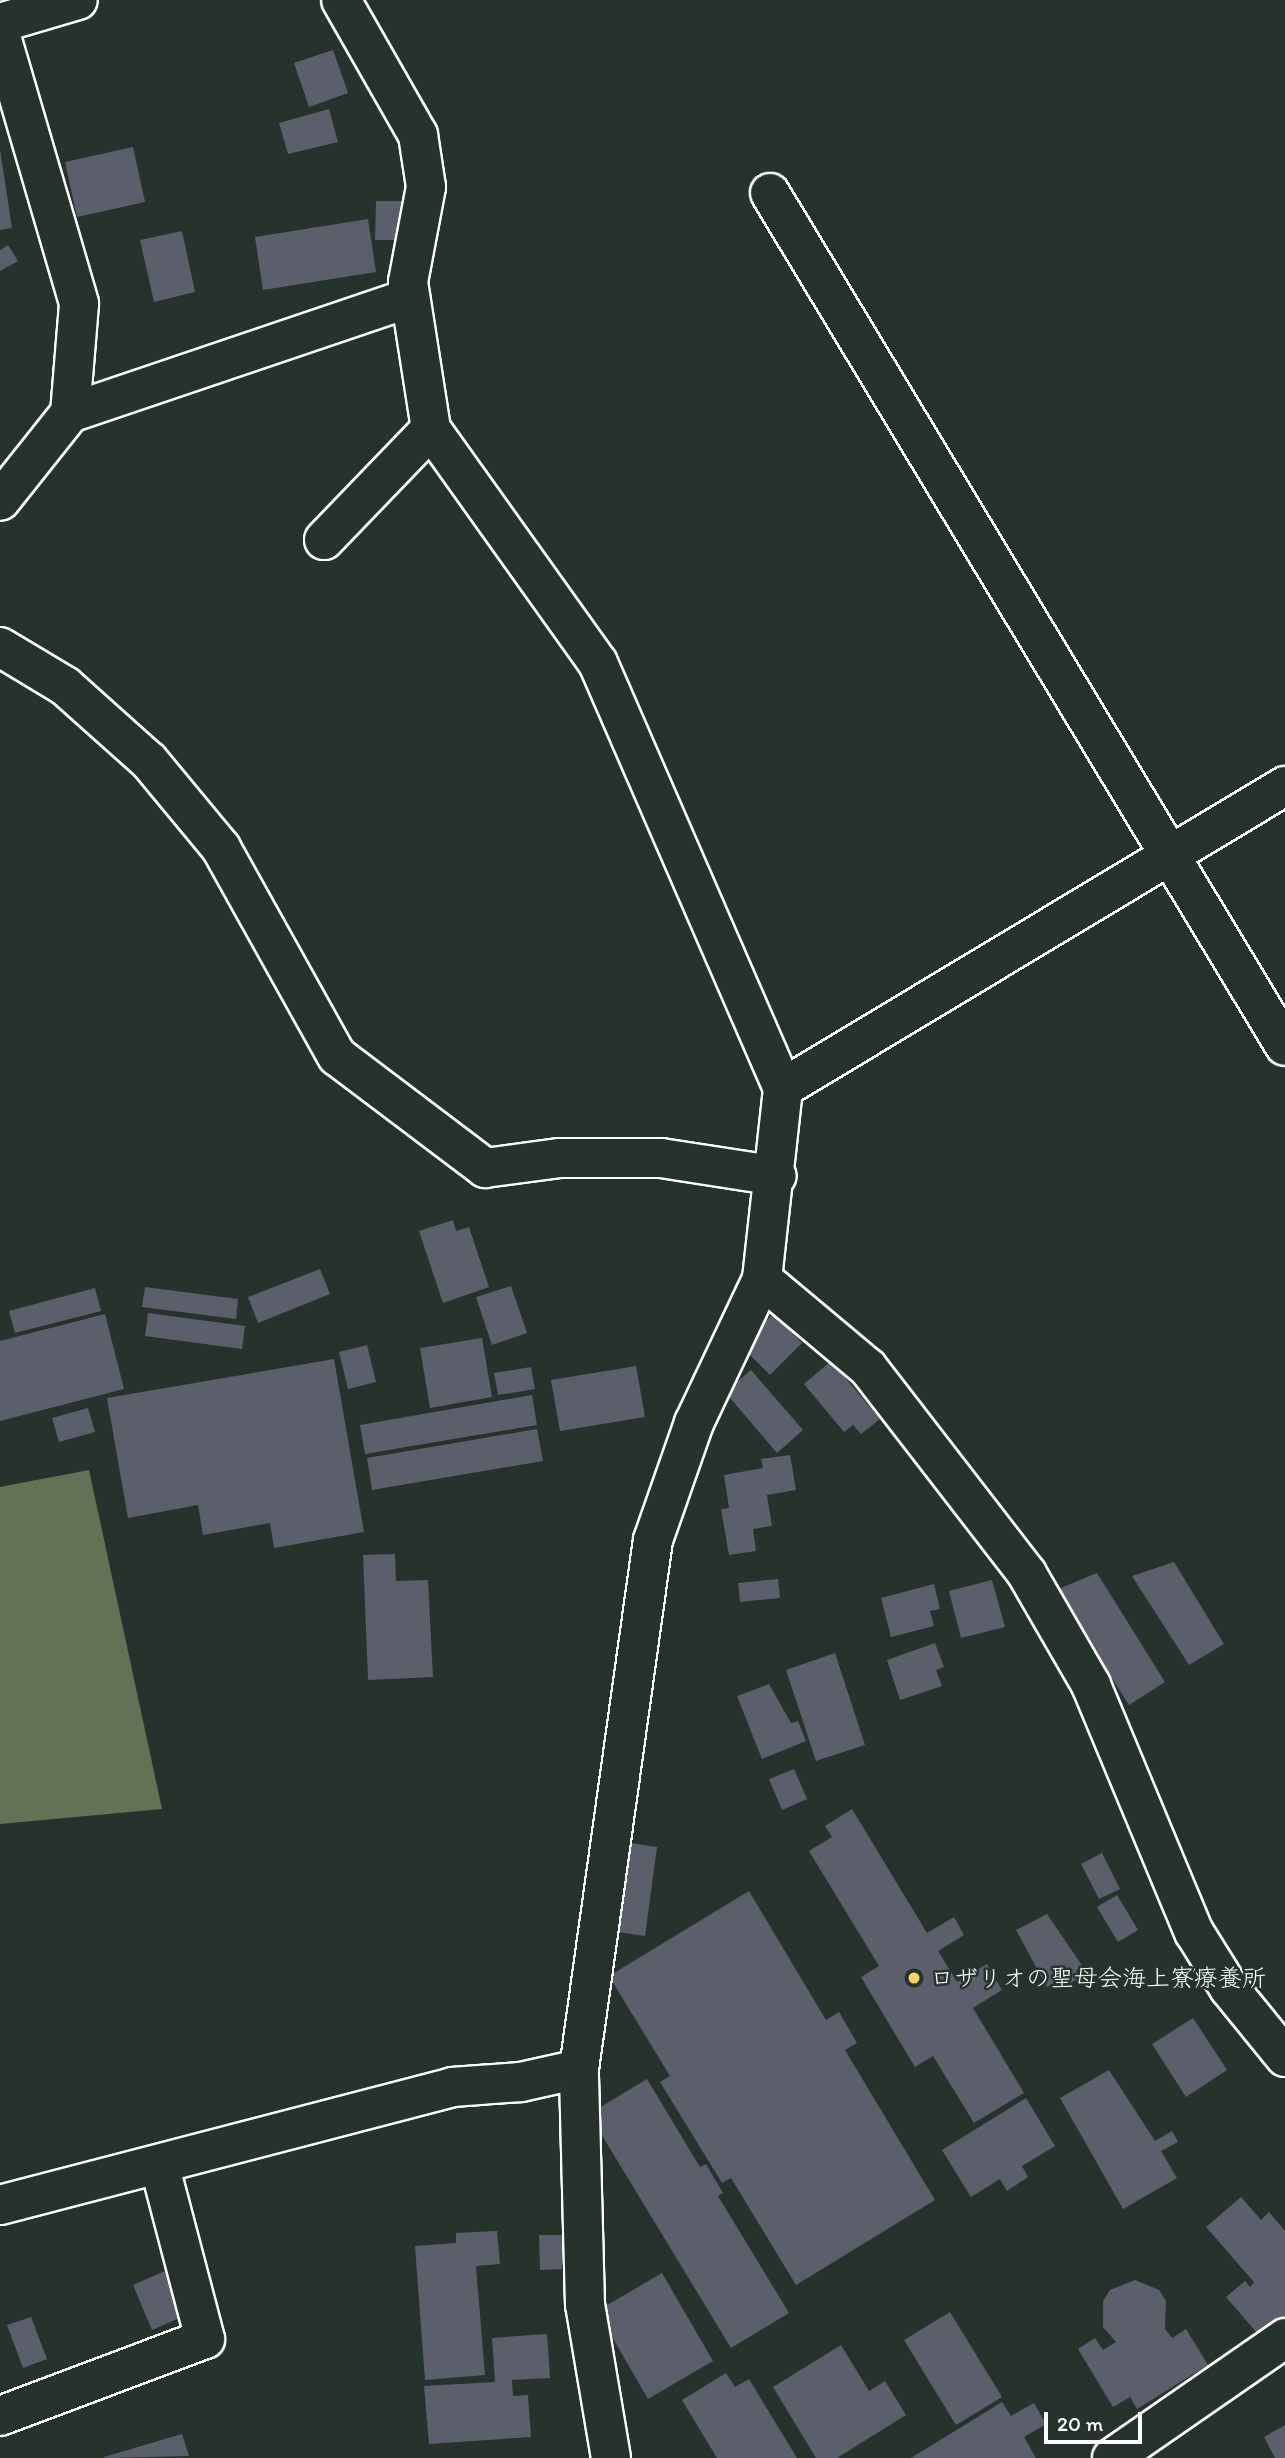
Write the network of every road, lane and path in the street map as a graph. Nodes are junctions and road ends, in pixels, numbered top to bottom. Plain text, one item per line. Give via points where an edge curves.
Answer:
1 (78, 0) edge
2 (341, 0) edge
3 (0, 23) edge
4 (0, 33) edge
5 (770, 193) dead end
6 (411, 298) junction
7 (71, 413) junction
8 (431, 429) junction
9 (0, 501) edge
10 (324, 540) dead end
11 (0, 647) edge
12 (1285, 786) edge
13 (1167, 857) junction
14 (1285, 1046) edge
15 (783, 1088) junction
16 (776, 1176) junction
17 (762, 1279) junction
18 (1285, 2057) edge
19 (579, 2069) junction
20 (160, 2167) junction
21 (0, 2206) edge
22 (1285, 2338) edge
23 (0, 2416) edge
24 (611, 2458) edge
25 (1112, 2458) edge

1 - 3 street
2 - 6 street via 418,135 426,187 408,282
4 - 7 street via 79,304
5 - 13 street
6 - 7 street
6 - 8 street
7 - 9 street
8 - 10 street
8 - 15 street via 598,663
11 - 16 street via 65,686 149,761 221,848 337,1056 485,1168 560,1158 662,1158
12 - 13 street
13 - 14 street
13 - 15 street
15 - 16 street
16 - 17 street
17 - 18 street via 868,1368 1027,1574 1091,1685 1194,1932 1229,1988
17 - 19 street via 694,1423 653,1539
19 - 20 street via 521,2082 452,2087
19 - 24 street via 585,2305
20 - 21 street
20 - 23 street via 205,2339
22 - 25 street

